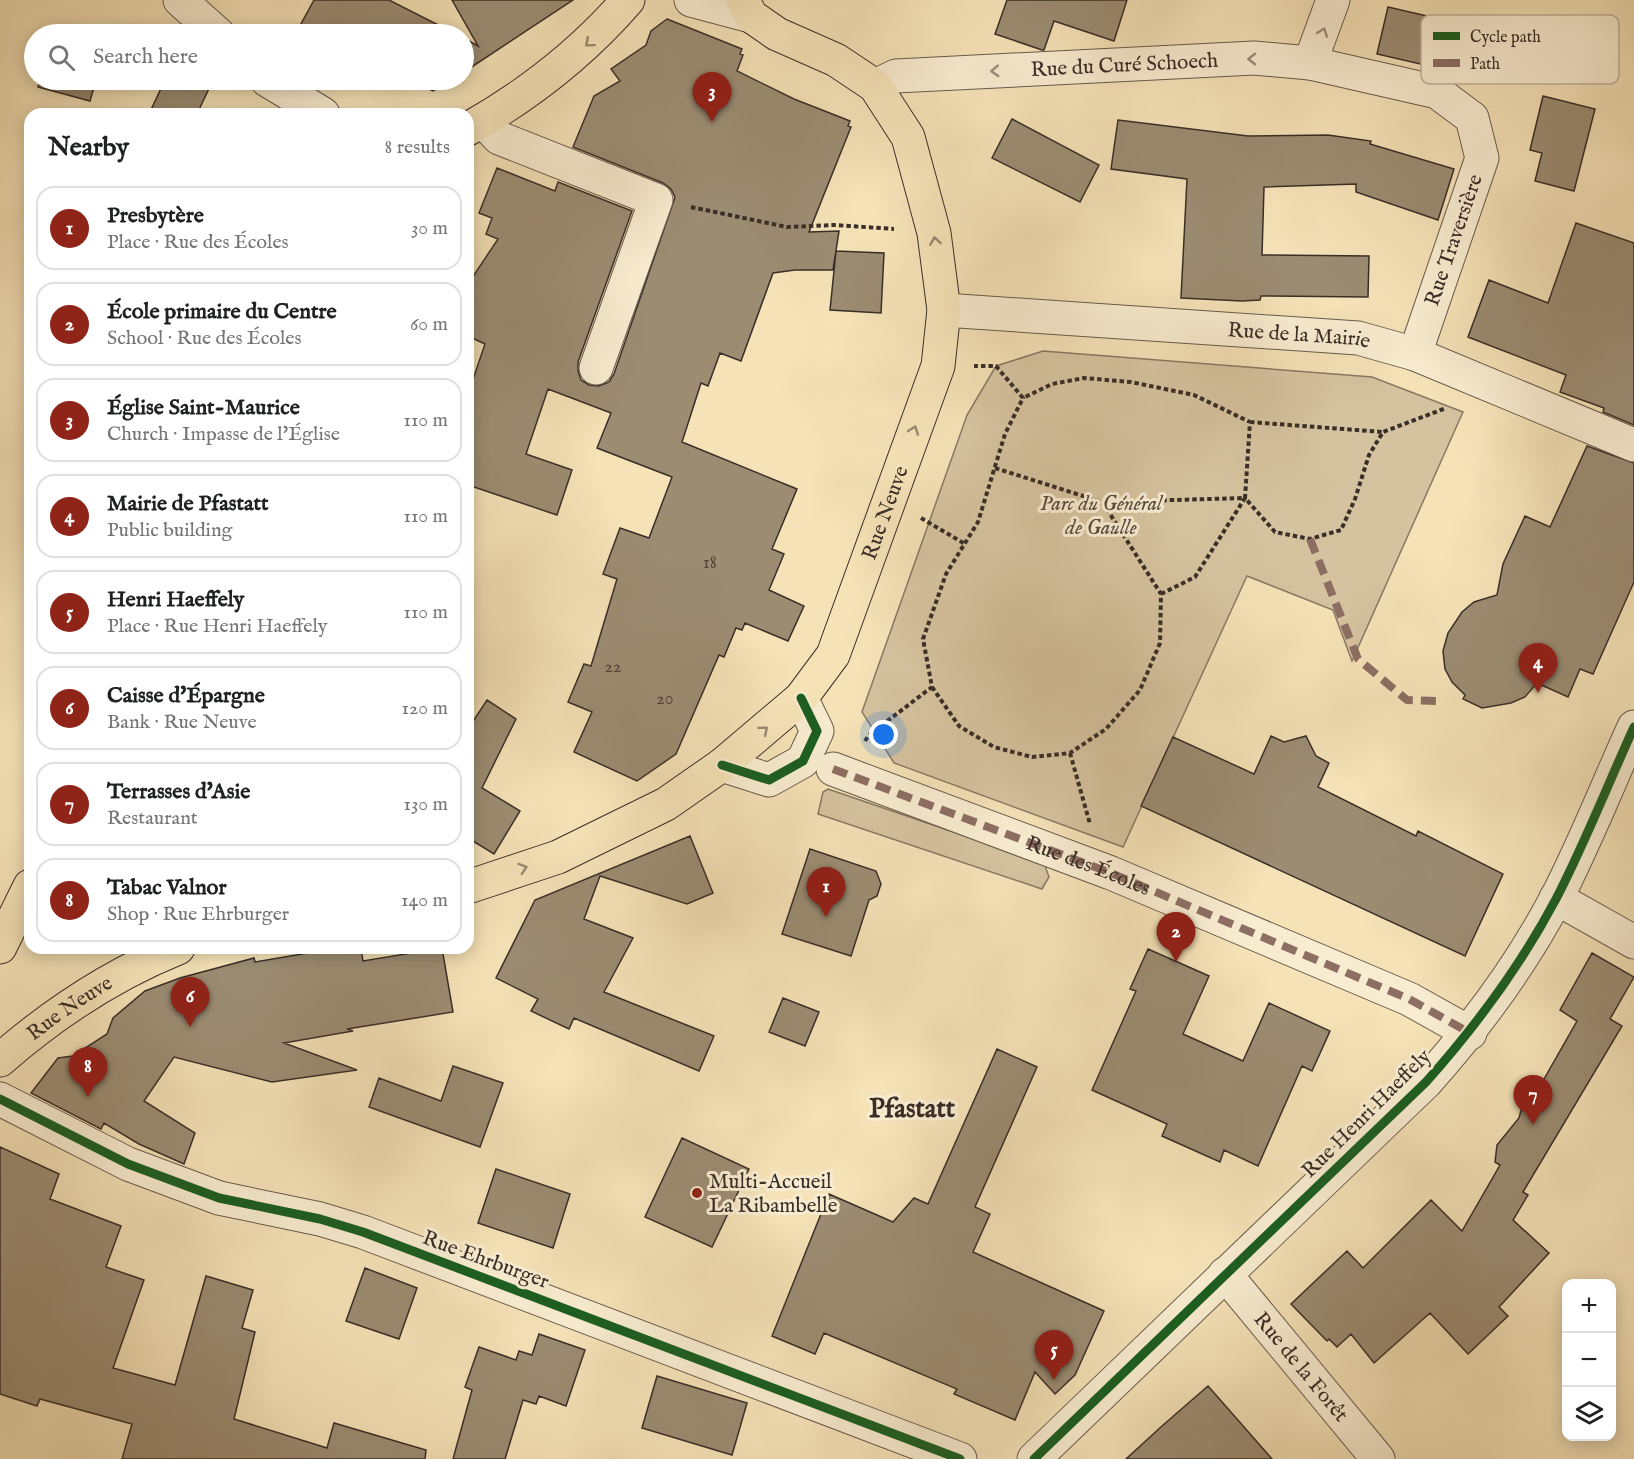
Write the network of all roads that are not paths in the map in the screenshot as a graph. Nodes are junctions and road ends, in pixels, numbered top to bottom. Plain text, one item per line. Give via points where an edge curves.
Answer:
1 (180, 0) edge
2 (628, 0) edge
3 (691, 0) edge
4 (1333, 0) edge
5 (747, 8) edge
6 (207, 24) edge
7 (1310, 63) junction
8 (875, 86) junction
9 (283, 90) edge
10 (313, 108) edge
11 (475, 125) edge
12 (945, 310) junction
13 (1414, 354) junction
14 (596, 368) dead end
15 (1634, 445) edge
16 (801, 698) junction
17 (1634, 727) edge
18 (722, 765) junction
19 (841, 771) road end
20 (474, 884) edge
21 (24, 898) edge
22 (1556, 898) junction
23 (1634, 942) edge
24 (0, 947) edge
25 (163, 954) edge
26 (1470, 1033) junction
27 (0, 1060) edge
28 (0, 1099) edge
29 (1225, 1274) junction
30 (960, 1459) edge
31 (1034, 1459) edge
32 (1378, 1459) edge

1 - 6 street
2 -> 11 main road via 598,34 554,72
3 - 5 street, Rue Neuve
7 -> 4 street
5 - 8 main road, Rue Neuve via 777,34 836,60
7 -> 8 street, Rue du Curé Schoech via 1254,58 896,76
7 - 13 street, Rue Traversière via 1437,92 1472,118 1482,159
12 -> 8 main road, Rue Neuve via 934,233 908,136
9 - 10 street
11 - 14 street via 656,200
12 - 13 street, Rue de la Mairie via 1358,338
16 -> 12 main road, Rue Neuve via 833,655 938,366
13 - 15 street, Rue de la Mairie
18 -> 16 main road, Rue Neuve
16 - 18 street via 817,731 803,761 770,780
17 - 22 street, Rue Henri Haeffely
20 -> 18 main road, Rue Neuve via 558,856 666,804
19 - 26 street, Rue des Écoles via 1086,864 1409,999
21 - 24 main road
22 - 23 street
22 - 26 street, Rue Henri Haeffely
25 - 27 main road, Rue Neuve via 122,972 66,1006
26 - 29 street, Rue Henri Haeffely via 1426,1082
28 - 30 street, Rue Ehrburger via 128,1164 209,1195 363,1232
29 - 31 street, Rue Henri Haeffely
29 - 32 street, Rue de la Forêt

